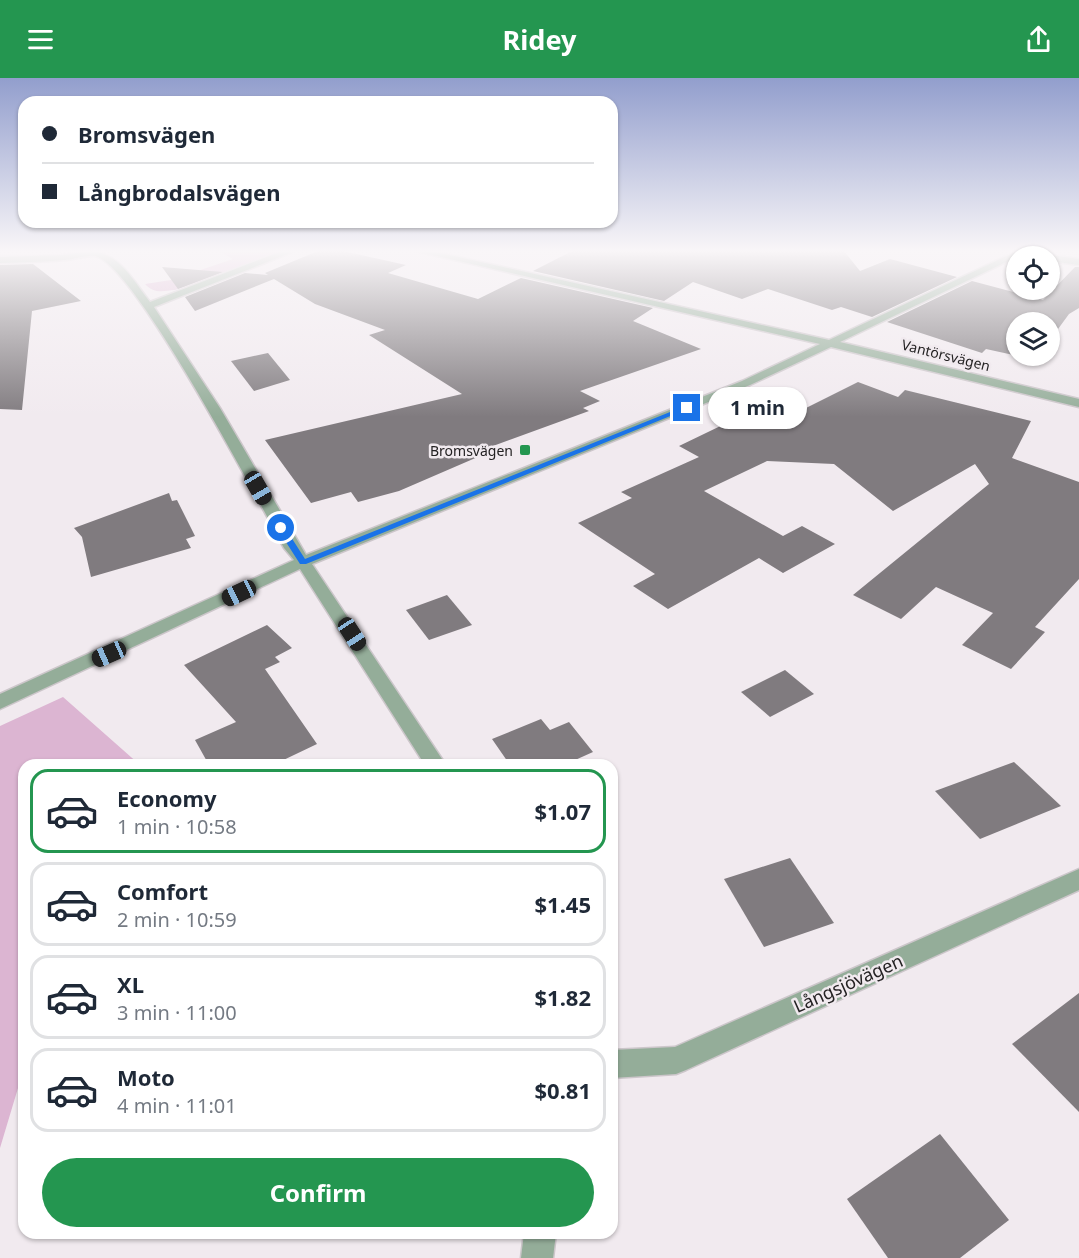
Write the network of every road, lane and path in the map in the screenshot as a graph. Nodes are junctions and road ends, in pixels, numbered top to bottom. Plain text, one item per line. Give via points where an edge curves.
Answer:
1 (148, 306) edge
2 (663, 306) edge
3 (906, 306) edge
4 (826, 343) junction
5 (1079, 403) edge
6 (303, 562) junction
7 (0, 702) edge
8 (432, 759) edge
9 (1079, 879) edge
10 (618, 1064) edge
11 (539, 1239) edge
12 (537, 1258) edge

1 - 6 street via 214,408
2 - 4 street, Vantörsvägen
3 - 4 street
4 - 5 street, Vantörsvägen
4 - 6 street via 687,408
6 - 7 street
6 - 8 street
9 - 10 street, Långsjövägen via 676,1060
11 - 12 street

